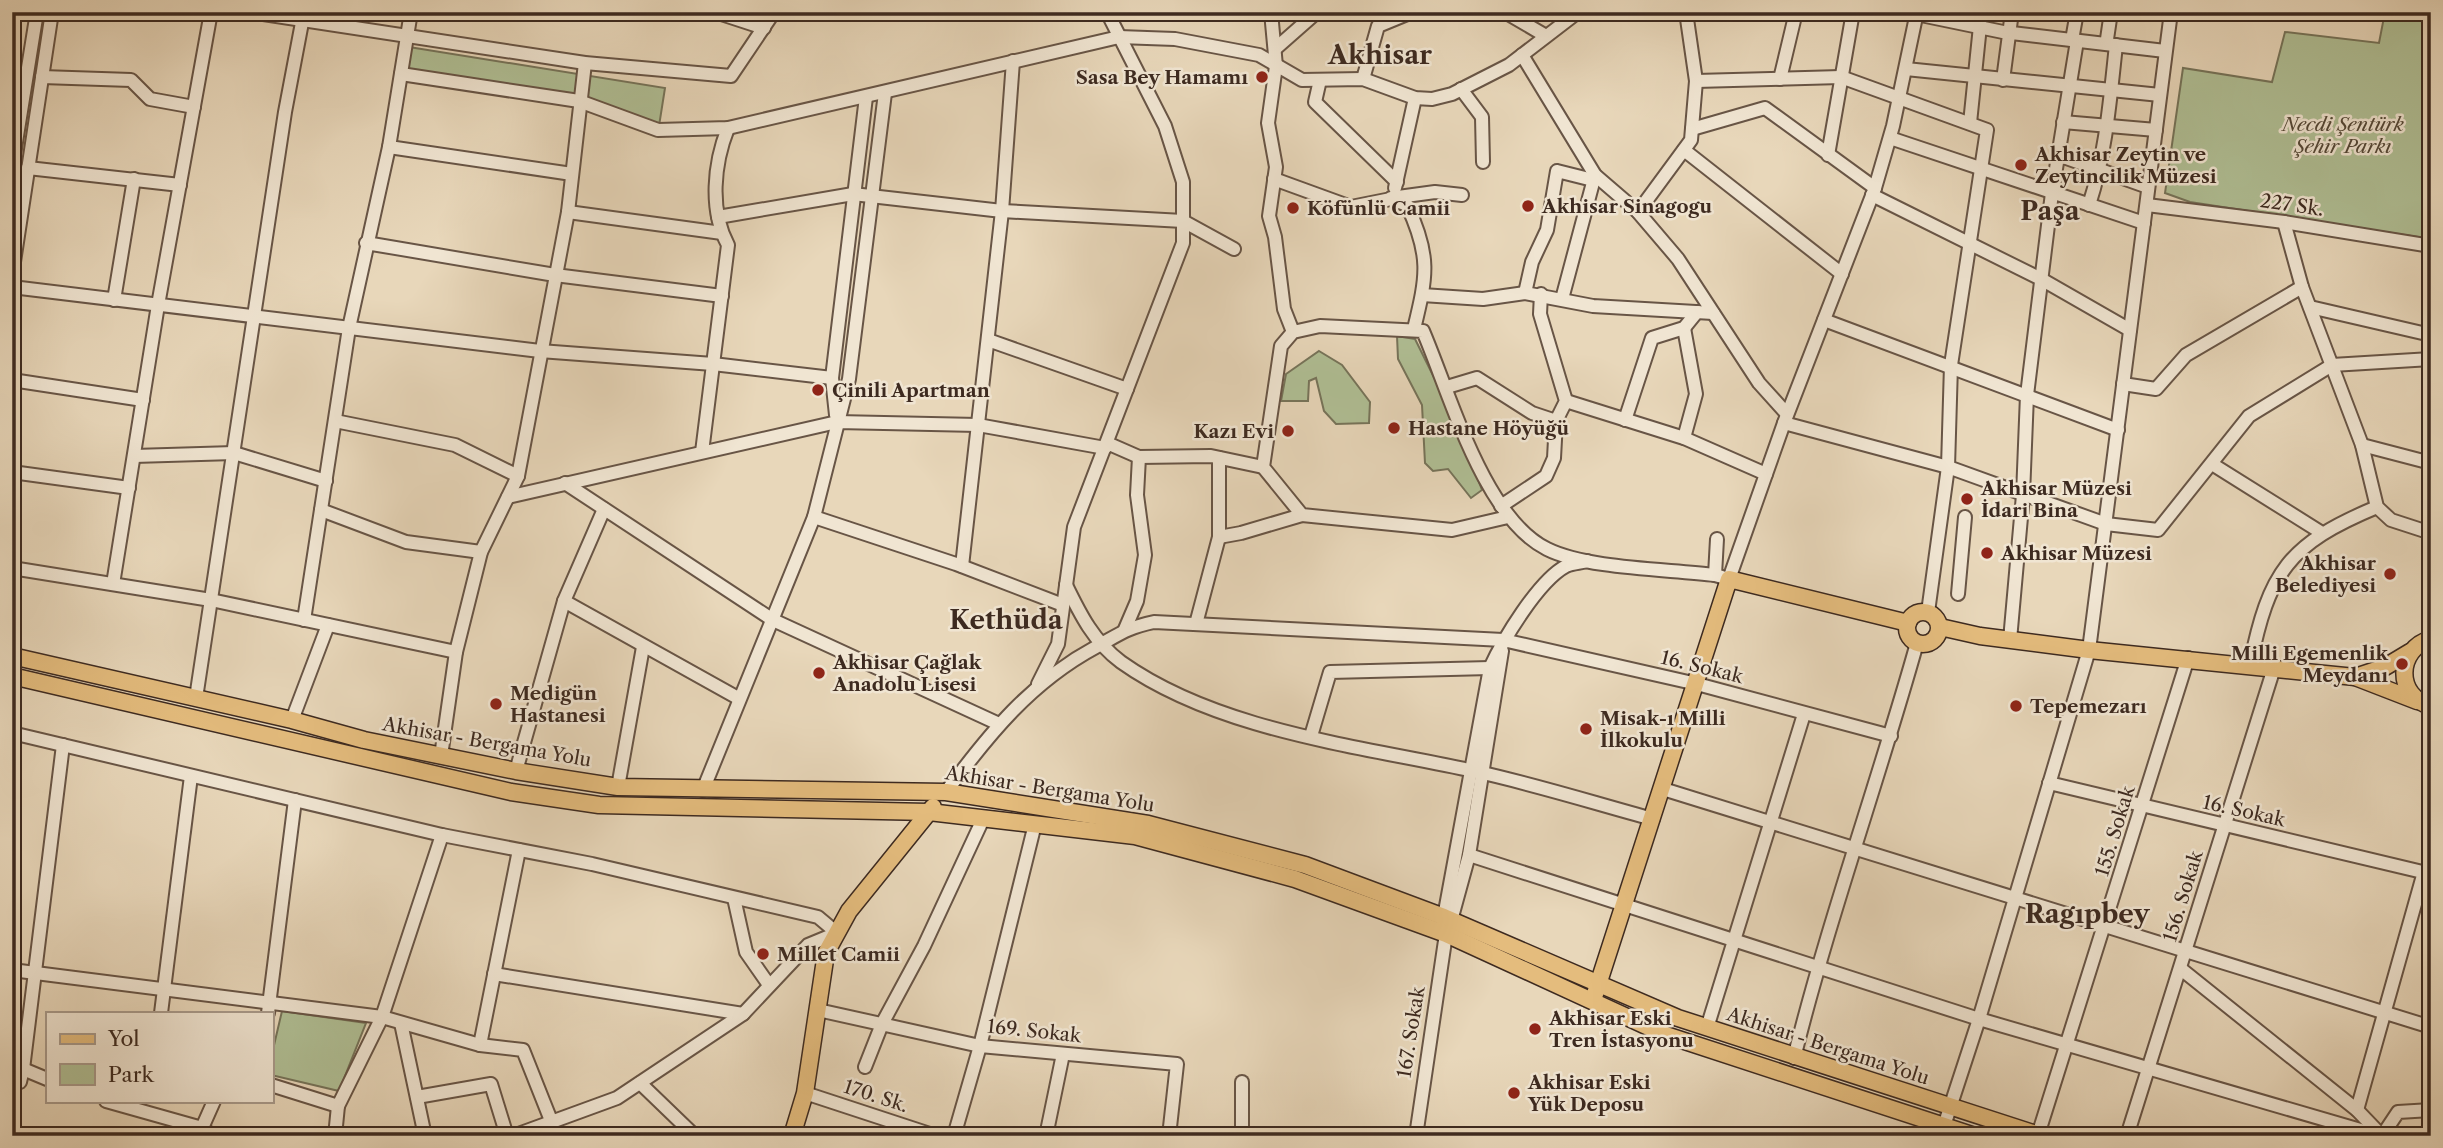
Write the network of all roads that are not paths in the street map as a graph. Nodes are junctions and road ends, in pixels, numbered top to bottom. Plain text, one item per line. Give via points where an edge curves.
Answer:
1 (37, 12) edge
2 (52, 12) edge
3 (211, 12) edge
4 (250, 12) edge
5 (411, 12) edge
6 (715, 12) edge
7 (774, 12) edge
8 (1107, 12) edge
9 (1271, 12) edge
10 (1317, 12) edge
11 (1412, 12) edge
12 (1505, 12) edge
13 (1578, 12) edge
14 (1685, 12) edge
15 (1796, 12) edge
16 (1853, 12) edge
17 (2012, 12) edge
18 (2077, 12) edge
19 (2111, 12) edge
20 (2171, 12) edge
21 (1916, 13) edge
22 (303, 16) edge
23 (1979, 19) edge
24 (764, 28) junction
25 (2009, 33) junction
26 (406, 34) junction
27 (1546, 36) junction
28 (1119, 37) junction
29 (2074, 40) junction
30 (2111, 42) junction
31 (1275, 49) junction
32 (2165, 51) junction
33 (1522, 55) junction
34 (1013, 61) junction
35 (585, 63) junction
36 (1276, 66) junction
37 (1906, 69) junction
38 (401, 74) junction
39 (42, 77) junction
40 (1841, 77) junction
41 (1975, 77) junction
42 (1363, 79) junction
43 (1780, 79) junction
44 (1320, 80) junction
45 (2003, 80) junction
46 (1696, 81) junction
47 (2069, 87) junction
48 (1461, 89) junction
49 (2111, 91) junction
50 (885, 93) junction
51 (2160, 96) junction
52 (866, 97) junction
53 (1900, 97) junction
54 (1415, 99) junction
55 (18, 100) edge
56 (579, 101) junction
57 (38, 104) junction
58 (194, 107) junction
59 (2063, 122) junction
60 (1970, 123) junction
61 (2108, 126) junction
62 (728, 128) junction
63 (1692, 129) junction
64 (2155, 130) junction
65 (1890, 138) junction
66 (389, 147) junction
67 (1684, 150) junction
68 (1828, 155) junction
69 (2058, 155) junction
70 (1483, 162) dead end
71 (12, 167) edge
72 (28, 168) junction
73 (1980, 170) junction
74 (2101, 170) junction
75 (572, 174) junction
76 (1594, 177) junction
77 (134, 179) junction
78 (1274, 179) junction
79 (1397, 182) junction
80 (180, 184) junction
81 (2148, 187) junction
82 (1874, 192) junction
83 (2052, 193) junction
84 (853, 194) junction
85 (1462, 195) dead end
86 (873, 196) junction
87 (1391, 198) junction
88 (2090, 205) junction
89 (2147, 205) junction
90 (1002, 211) junction
91 (568, 212) junction
92 (1638, 212) junction
93 (718, 217) junction
94 (1183, 221) junction
95 (2284, 222) junction
96 (2144, 223) junction
97 (722, 233) junction
98 (366, 243) junction
99 (1972, 244) junction
100 (2431, 246) edge
101 (1234, 249) dead end
102 (1842, 274) junction
103 (12, 275) edge
104 (555, 275) junction
105 (2041, 279) junction
106 (12, 287) edge
107 (2302, 287) junction
108 (1525, 293) junction
109 (1541, 294) junction
110 (1422, 295) junction
111 (722, 296) junction
112 (1562, 299) junction
113 (114, 300) junction
114 (158, 305) junction
115 (2310, 307) junction
116 (1698, 312) junction
117 (1713, 313) junction
118 (254, 317) junction
119 (1824, 320) junction
120 (349, 328) junction
121 (1684, 328) junction
122 (1414, 330) junction
123 (2130, 330) junction
124 (1293, 332) junction
125 (2431, 335) edge
126 (988, 340) junction
127 (540, 351) junction
128 (2431, 359) edge
129 (713, 364) junction
130 (1951, 365) junction
131 (2332, 365) junction
132 (832, 378) junction
133 (12, 380) edge
134 (2123, 384) junction
135 (1447, 387) junction
136 (1127, 389) junction
137 (2026, 395) junction
138 (143, 400) junction
139 (1566, 401) junction
140 (1786, 419) junction
141 (1625, 420) junction
142 (335, 421) junction
143 (1556, 421) junction
144 (837, 422) junction
145 (978, 425) junction
146 (2118, 430) junction
147 (1684, 438) junction
148 (2362, 444) junction
149 (1106, 445) junction
150 (702, 452) junction
151 (234, 453) junction
152 (134, 456) junction
153 (1139, 457) junction
154 (1219, 458) junction
155 (2431, 463) edge
156 (2212, 464) junction
157 (1264, 467) junction
158 (1948, 467) junction
159 (12, 472) edge
160 (1766, 474) junction
161 (518, 475) junction
162 (326, 481) junction
163 (565, 483) junction
164 (129, 488) junction
165 (2023, 495) junction
166 (508, 497) junction
167 (1501, 506) junction
168 (2378, 507) junction
169 (604, 509) junction
170 (321, 510) junction
171 (1302, 515) junction
172 (814, 517) junction
173 (1508, 517) junction
174 (1965, 517) dead end
175 (2106, 524) junction
176 (2322, 533) junction
177 (2431, 533) edge
178 (1219, 537) junction
179 (1717, 539) dead end
180 (481, 552) junction
181 (1588, 561) junction
182 (962, 566) junction
183 (12, 568) edge
184 (1722, 577) junction
185 (113, 584) junction
186 (1066, 585) junction
187 (1958, 594) dead end
188 (211, 600) junction
189 (564, 601) junction
190 (1063, 605) junction
191 (1928, 612) junction
192 (304, 620) junction
193 (773, 620) junction
194 (1908, 623) junction
195 (1196, 624) junction
196 (328, 625) junction
197 (1940, 627) junction
198 (1125, 629) junction
199 (2431, 639) edge
200 (1503, 640) junction
201 (2010, 640) junction
202 (1917, 643) junction
203 (1102, 644) junction
204 (643, 647) junction
205 (2090, 650) junction
206 (456, 652) junction
207 (2410, 652) junction
208 (12, 656) edge
209 (2188, 658) junction
210 (2250, 665) junction
211 (1490, 668) junction
212 (2274, 668) junction
213 (12, 676) edge
214 (2355, 677) junction
215 (1038, 684) junction
216 (1697, 684) junction
217 (196, 698) junction
218 (738, 698) junction
219 (2424, 704) edge
220 (1804, 714) junction
221 (292, 720) junction
222 (999, 724) junction
223 (12, 733) edge
224 (1891, 736) junction
225 (1311, 737) junction
226 (63, 745) junction
227 (441, 756) junction
228 (516, 771) junction
229 (1478, 772) junction
230 (191, 776) junction
231 (2049, 783) junction
232 (618, 787) junction
233 (1663, 789) junction
234 (703, 790) junction
235 (946, 792) junction
236 (295, 800) junction
237 (2143, 806) junction
238 (929, 812) junction
239 (984, 817) junction
240 (1653, 819) junction
241 (1770, 823) junction
242 (1035, 824) junction
243 (2224, 826) junction
244 (442, 835) junction
245 (1853, 848) junction
246 (519, 850) junction
247 (1469, 855) junction
248 (2427, 873) edge
249 (734, 898) junction
250 (2015, 899) junction
251 (1626, 904) junction
252 (1447, 924) junction
253 (2105, 925) junction
254 (837, 933) junction
255 (1734, 938) junction
256 (2186, 950) junction
257 (1817, 965) junction
258 (2181, 969) junction
259 (12, 970) edge
260 (33, 973) junction
261 (495, 974) junction
262 (1600, 984) junction
263 (769, 985) junction
264 (163, 988) junction
265 (1592, 1001) junction
266 (265, 1005) edge
267 (818, 1010) junction
268 (160, 1012) edge
269 (2385, 1013) junction
270 (743, 1014) junction
271 (382, 1017) junction
272 (1979, 1019) junction
273 (401, 1023) junction
274 (882, 1024) junction
275 (2431, 1027) edge
276 (1707, 1028) junction
277 (2066, 1043) junction
278 (481, 1045) junction
279 (981, 1046) junction
280 (1063, 1054) junction
281 (1794, 1058) junction
282 (865, 1067) dead end
283 (2149, 1067) junction
284 (23, 1069) junction
285 (46, 1079) edge
286 (12, 1081) edge
287 (1242, 1082) dead end
288 (640, 1083) junction
289 (273, 1086) edge
290 (805, 1094) junction
291 (417, 1097) junction
292 (114, 1102) edge
293 (214, 1102) edge
294 (338, 1106) junction
295 (152, 1107) edge
296 (1951, 1108) junction
297 (2357, 1110) junction
298 (2431, 1110) edge
299 (552, 1123) junction
300 (1944, 1126) junction
301 (207, 1132) edge
302 (2040, 1135) edge
303 (335, 1136) edge
304 (425, 1136) edge
305 (507, 1136) edge
306 (513, 1136) edge
307 (695, 1136) edge
308 (792, 1136) edge
309 (936, 1136) edge
310 (954, 1136) edge
311 (1046, 1136) edge
312 (1169, 1136) edge
313 (1242, 1136) edge
314 (1416, 1136) edge
315 (1975, 1136) edge
316 (2127, 1136) edge
317 (2382, 1136) edge

1 - 55 street
2 - 39 street
3 - 58 street
4 - 22 street
5 - 26 street
6 - 24 street
7 - 24 street
8 - 28 street
9 - 31 street
10 - 31 street
11 - 42 street via 1377,26
12 - 27 street
13 - 27 street
14 - 46 street
15 - 43 street
16 - 40 street
17 - 25 street
18 - 29 street
19 - 30 street
20 - 32 street
21 - 23 street
21 - 37 street
22 - 26 street
22 - 118 street
23 - 25 street
23 - 41 street
24 - 35 street via 731,76
25 - 29 street
25 - 45 street
26 - 35 street
26 - 38 street
27 - 33 street
28 - 34 street
28 - 36 street via 1174,39 1223,48 1259,55
28 - 94 street via 1165,126 1183,182
29 - 30 street
29 - 47 street
30 - 32 street
30 - 49 street
31 - 36 street
32 - 51 street
33 - 48 street
33 - 76 street
34 - 50 street
34 - 90 street
35 - 56 street
36 - 44 street via 1303,79
36 - 78 street via 1268,123
37 - 41 street
37 - 53 street
38 - 56 street
38 - 66 street
39 - 57 street
39 - 58 street via 131,80 150,99
40 - 43 street
40 - 53 street
40 - 68 street
41 - 45 street
41 - 60 street
42 - 44 street
42 - 54 street
43 - 46 street
44 - 79 street via 1315,102
45 - 47 street
46 - 63 street
47 - 49 street
47 - 59 street
48 - 54 street via 1432,99
48 - 70 street via 1482,117
49 - 51 street
49 - 61 street
50 - 52 street
50 - 86 street
51 - 64 street
52 - 62 street
52 - 84 street
53 - 60 street
53 - 65 street
54 - 79 street
55 - 57 street
55 - 71 street
56 - 62 street via 658,130
56 - 75 street
57 - 72 street
58 - 80 street
59 - 61 street
59 - 69 street
60 - 73 street via 1987,130
61 - 64 street
61 - 74 street
62 - 93 street via 716,157
63 - 67 street
63 - 68 street via 1765,108
64 - 81 street
65 - 73 street
65 - 82 street
66 - 75 street
66 - 98 street
67 - 92 street
67 - 102 street
68 - 82 street
69 - 74 street
69 - 83 street
72 - 77 street
72 - 103 street
73 - 83 street
73 - 99 street
74 - 81 street
74 - 88 street
75 - 91 street
76 - 92 street
76 - 108 street via 1557,171 1547,230 1532,262
76 - 112 street
77 - 80 street
77 - 113 street
78 - 87 street via 1351,207
78 - 124 street via 1269,216 1284,309
79 - 87 street
80 - 114 street
81 - 89 street
82 - 99 street
82 - 102 street
83 - 88 street
83 - 105 street
84 - 86 street
84 - 93 street
84 - 132 street
85 - 87 street via 1435,192
86 - 90 street
86 - 144 street via 849,379
87 - 110 street via 1406,205 1423,239 1426,268
88 - 96 street
89 - 95 street, 227 Sk.
89 - 96 street
90 - 94 street
90 - 126 street
91 - 97 street
91 - 104 street
92 - 117 street via 1678,259
93 - 97 street
94 - 101 street
94 - 136 street via 1183,243
95 - 100 street, 227 Sk.
95 - 107 street
96 - 123 street
97 - 111 street via 728,245
98 - 104 street
98 - 120 street
99 - 105 street
99 - 130 street
102 - 119 street
104 - 111 street
104 - 127 street
105 - 123 street
105 - 137 street
106 - 113 street
107 - 115 street
107 - 134 street via 2186,355 2156,389
108 - 109 street
108 - 110 street via 1464,299
109 - 112 street
109 - 139 street via 1540,314
110 - 122 street
111 - 129 street
112 - 116 street via 1593,306
113 - 114 street
114 - 118 street
114 - 138 street
115 - 125 street
115 - 131 street
116 - 117 street
116 - 121 street
117 - 140 street
118 - 120 street
118 - 151 street
119 - 130 street
119 - 140 street
120 - 127 street
120 - 142 street
121 - 141 street via 1652,338
121 - 147 street via 1696,394
122 - 124 street via 1320,326
122 - 135 street via 1423,331
123 - 134 street
124 - 157 street via 1281,346
126 - 136 street
126 - 145 street
127 - 129 street
127 - 161 street
128 - 131 street
129 - 132 street
129 - 150 street
130 - 137 street
130 - 158 street
131 - 148 street
131 - 156 street via 2249,416
132 - 144 street
133 - 138 street
134 - 146 street
135 - 143 street via 1477,378 1532,413
135 - 167 street via 1482,475
136 - 149 street
137 - 146 street
137 - 165 street
138 - 152 street
139 - 141 street
139 - 143 street
140 - 158 street
140 - 160 street
141 - 147 street
142 - 161 street via 455,444
142 - 162 street
143 - 167 street via 1554,458 1546,476
144 - 145 street
144 - 150 street
144 - 172 street
145 - 149 street
145 - 182 street
146 - 175 street
147 - 160 street
148 - 155 street
148 - 168 street
149 - 153 street
149 - 186 street via 1074,527
150 - 163 street
151 - 152 street
151 - 162 street
151 - 188 street
152 - 164 street
153 - 154 street
153 - 198 street via 1137,495 1145,555 1137,601
154 - 157 street
154 - 178 street
156 - 175 street via 2158,530
156 - 176 street
157 - 171 street
158 - 165 street
158 - 191 street
159 - 164 street
160 - 184 street
161 - 166 street
162 - 170 street
163 - 166 street
163 - 169 street
164 - 185 street
165 - 175 street
165 - 201 street
166 - 180 street
167 - 173 street
168 - 176 street
168 - 177 street via 2391,520
169 - 189 street
169 - 193 street
170 - 180 street via 406,542
170 - 192 street
171 - 173 street via 1452,530
171 - 178 street
172 - 182 street
172 - 193 street
173 - 181 street via 1547,549
174 - 187 street via 1956,553
175 - 205 street
176 - 210 street via 2297,553 2272,586
178 - 195 street
179 - 184 street
180 - 206 street
181 - 184 street
181 - 200 street via 1565,567 1534,598
182 - 190 street
183 - 185 street
184 - 194 main road
184 - 216 main road
185 - 188 street
186 - 190 street
186 - 203 street via 1088,630
188 - 192 street
188 - 217 street
189 - 204 street
189 - 228 street
190 - 215 street via 1058,644
191 - 194 main road via 1918,612
191 - 197 main road
192 - 196 street
193 - 218 street
193 - 222 street
194 - 202 main road via 1908,632
195 - 198 street, 16. Sokak via 1154,622
195 - 200 street, 16. Sokak
196 - 206 street
196 - 221 street
197 - 201 main road
197 - 202 main road via 1931,643
198 - 203 street
199 - 207 main road
200 - 211 street
200 - 216 street, 16. Sokak
200 - 229 street
201 - 205 main road
202 - 224 street
203 - 215 street
203 - 225 street via 1120,662 1191,700 1248,723
204 - 218 street
204 - 232 street
205 - 209 main road
205 - 231 street
206 - 227 street
207 - 214 main road
207 - 219 main road via 2403,673 2405,683
208 - 217 main road, Akhisar - Bergama Yolu
209 - 210 main road
209 - 237 street, 155. Sokak
210 - 212 main road
211 - 225 street via 1330,672
211 - 229 street
212 - 214 main road
212 - 243 street, 156. Sokak
213 - 238 main road, Akhisar - Bergama Yolu via 523,794 599,805
214 - 219 main road
215 - 222 street
216 - 220 street, 16. Sokak
216 - 233 main road
217 - 221 main road, Akhisar - Bergama Yolu
218 - 234 street
220 - 224 street, 16. Sokak
220 - 241 street
221 - 227 main road, Akhisar - Bergama Yolu
222 - 235 street
223 - 226 street
224 - 245 street
225 - 229 street
226 - 230 street
226 - 260 street
227 - 228 main road, Akhisar - Bergama Yolu
228 - 232 main road, Akhisar - Bergama Yolu
229 - 240 street
229 - 247 street
229 - 252 street
230 - 236 street
230 - 264 street
231 - 237 street, 16. Sokak
231 - 250 street
232 - 234 main road, Akhisar - Bergama Yolu
233 - 240 main road
233 - 241 street
234 - 235 main road, Akhisar - Bergama Yolu
235 - 238 main road
235 - 252 main road, Akhisar - Bergama Yolu via 1148,824 1305,865
236 - 244 street
236 - 266 street
237 - 243 street, 16. Sokak
237 - 253 street, 155. Sokak
238 - 239 main road, Akhisar - Bergama Yolu
238 - 254 main road via 849,911
239 - 242 main road, Akhisar - Bergama Yolu
239 - 274 street
240 - 251 main road
241 - 245 street
241 - 255 street
242 - 252 main road, Akhisar - Bergama Yolu via 1135,836
242 - 279 street
243 - 248 street, 16. Sokak
243 - 256 street, 156. Sokak
244 - 246 street
244 - 271 street
245 - 250 street
245 - 257 street
246 - 249 street
246 - 261 street
247 - 251 street
247 - 252 street
248 - 269 street
249 - 254 street via 818,918
249 - 263 street via 746,952
250 - 253 street
250 - 272 street
251 - 255 street
251 - 262 main road
252 - 262 main road, Akhisar - Bergama Yolu
252 - 265 main road, Akhisar - Bergama Yolu
252 - 314 street, 167. Sokak
253 - 256 street
253 - 277 street, 155. Sokak
254 - 263 street via 808,944
254 - 267 main road via 826,953
255 - 257 street
255 - 276 street
256 - 258 street, 156. Sokak
256 - 269 street
257 - 272 street
257 - 281 street
258 - 283 street, 156. Sokak
258 - 297 street
259 - 260 street
260 - 264 street
260 - 284 street
261 - 270 street
261 - 278 street
262 - 265 main road
262 - 276 main road, Akhisar - Bergama Yolu
263 - 270 street
264 - 266 street
264 - 268 street
265 - 300 main road, Akhisar - Bergama Yolu via 1666,1035
266 - 271 street
267 - 274 street, 169. Sokak
267 - 290 main road
269 - 275 street
269 - 297 street
270 - 288 street
271 - 273 street
271 - 294 street
272 - 277 street
272 - 296 street
273 - 278 street
273 - 291 street
274 - 279 street, 169. Sokak
274 - 282 street
276 - 281 main road, Akhisar - Bergama Yolu
277 - 283 street
277 - 302 street, 155. Sokak
278 - 299 street via 523,1050
279 - 280 street, 169. Sokak
279 - 310 street
280 - 311 street
280 - 312 street, 169. Sokak via 1177,1064
281 - 296 main road, Akhisar - Bergama Yolu
283 - 316 street, 156. Sokak
283 - 317 street
284 - 285 street
284 - 286 street via 20,1082
287 - 313 street
288 - 299 street via 617,1098
288 - 307 street
289 - 294 street
290 - 308 main road
290 - 309 street, 170. Sk.
291 - 304 street
291 - 305 street via 491,1084
292 - 295 street
293 - 301 street
294 - 303 street
295 - 301 street
296 - 300 street
296 - 302 main road, Akhisar - Bergama Yolu
297 - 317 street
298 - 317 street via 2398,1112
299 - 306 street
300 - 315 main road, Akhisar - Bergama Yolu

